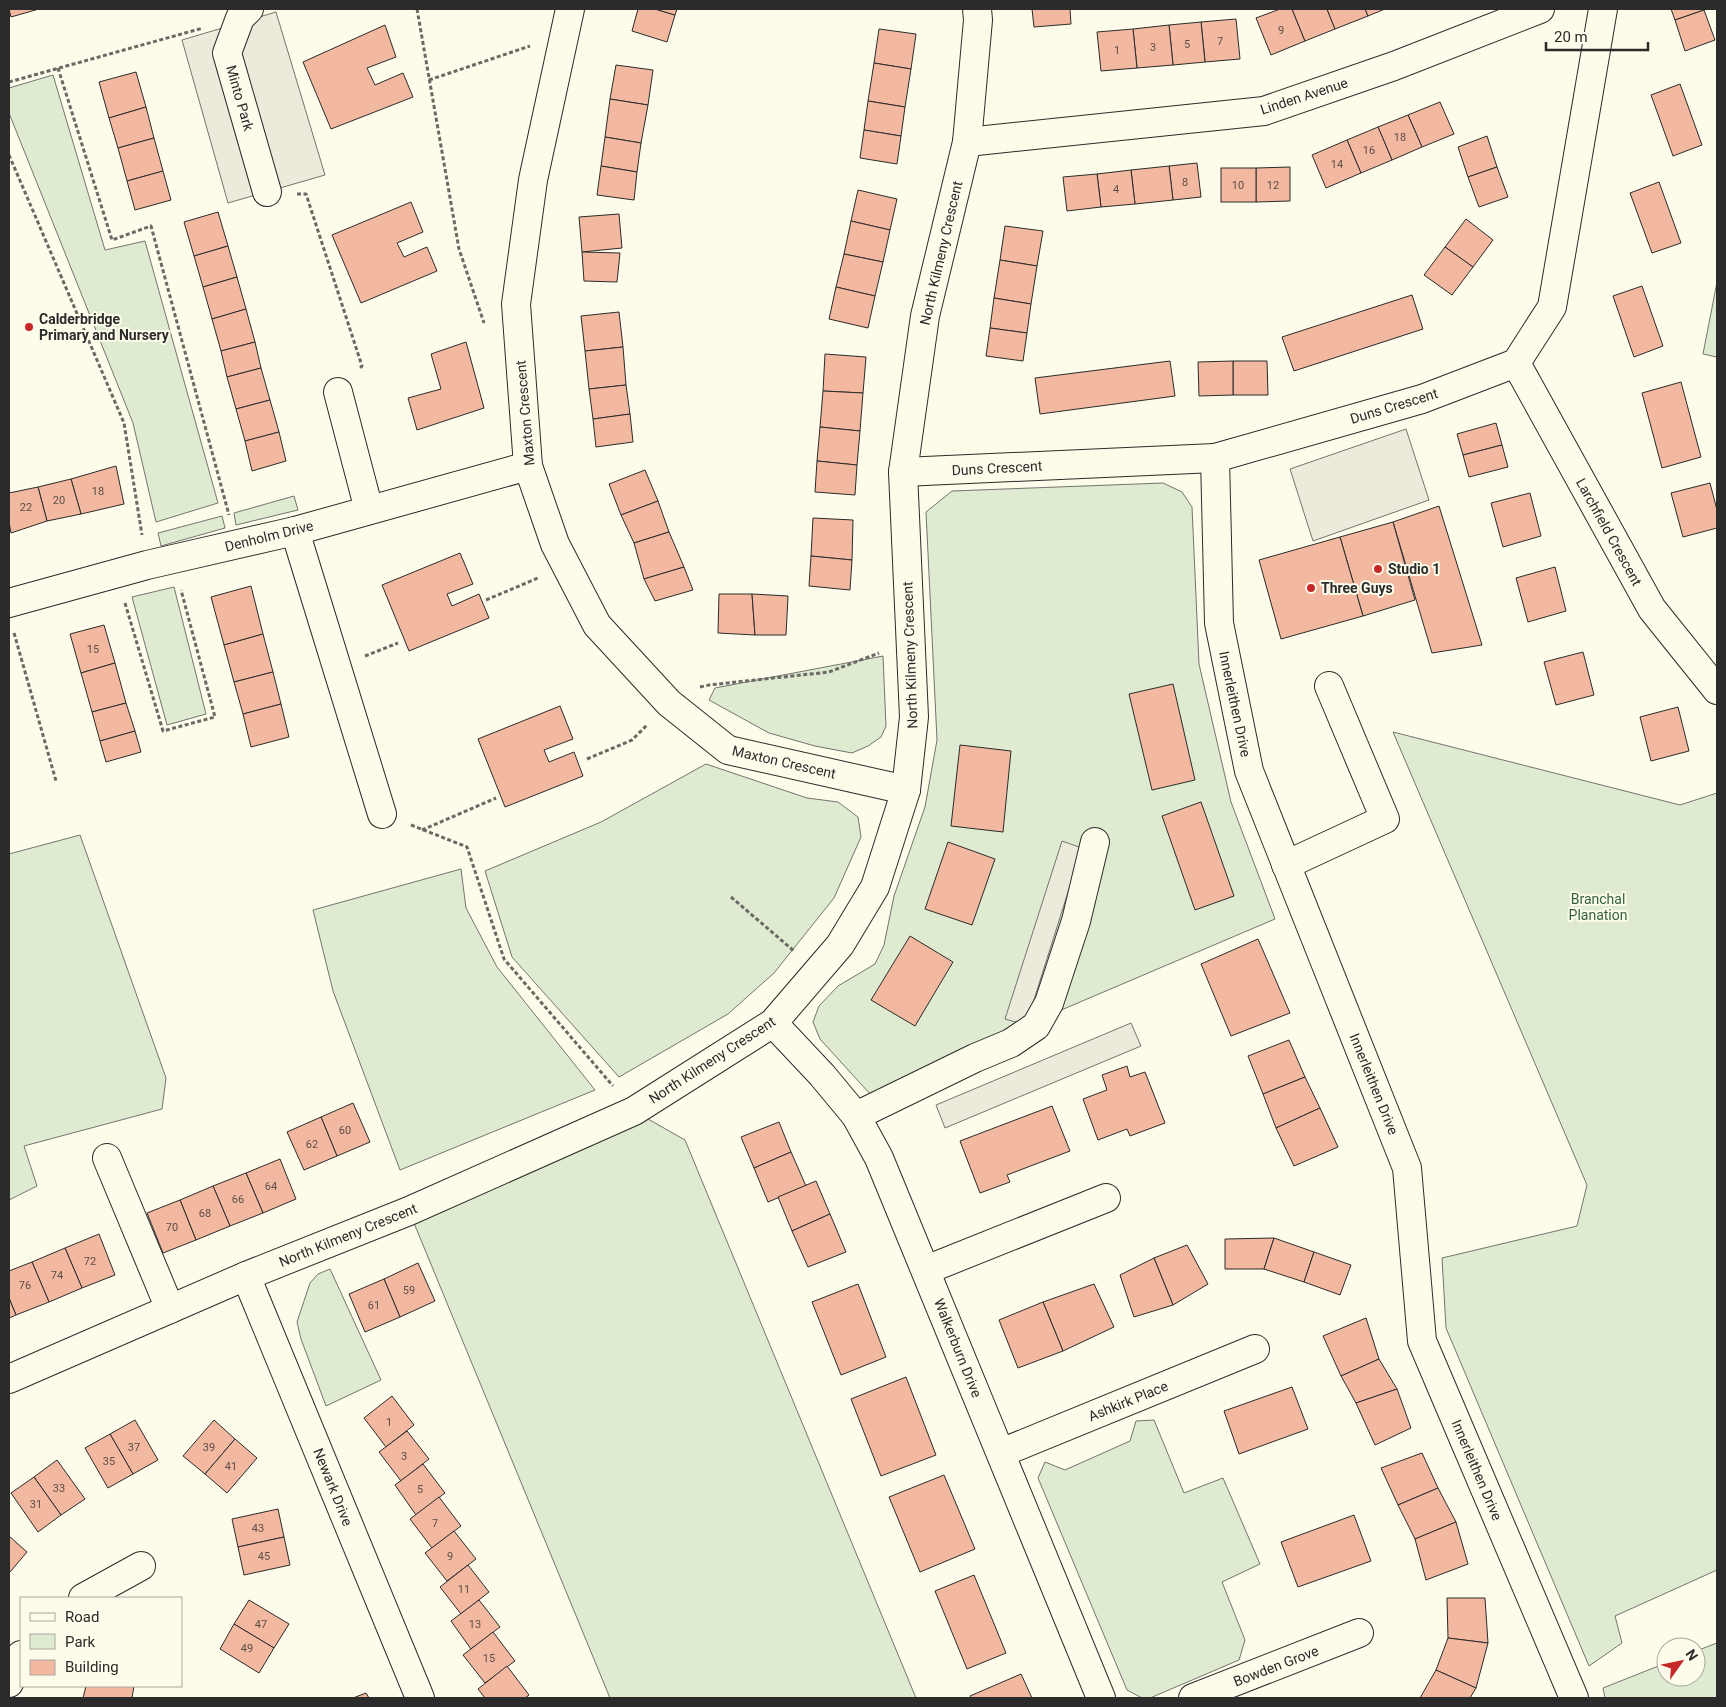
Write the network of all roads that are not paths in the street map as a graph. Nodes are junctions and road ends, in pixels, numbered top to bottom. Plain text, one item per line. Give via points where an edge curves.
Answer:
1 (978, 9) edge
2 (1540, 9) edge
3 (1602, 9) edge
4 (244, 13) edge
5 (566, 16) edge
6 (968, 142) junction
7 (267, 192) road end
8 (1516, 363) junction
9 (338, 392) road end
10 (1215, 458) junction
11 (528, 466) junction
12 (903, 472) junction
13 (369, 510) junction
14 (295, 531) junction
15 (9, 603) edge
16 (1329, 686) dead end
17 (1717, 690) edge
18 (906, 790) junction
19 (382, 814) road end
20 (1095, 842) dead end
21 (1286, 865) junction
22 (773, 1023) junction
23 (856, 1116) junction
24 (107, 1158) dead end
25 (1106, 1198) dead end
26 (926, 1270) junction
27 (246, 1276) junction
28 (170, 1309) junction
29 (1256, 1349) dead end
30 (9, 1379) edge
31 (1001, 1453) junction
32 (141, 1566) dead end
33 (85, 1597) edge
34 (1359, 1633) dead end
35 (20, 1657) edge
36 (9, 1683) edge
37 (420, 1698) edge
38 (1101, 1698) edge
39 (1193, 1698) edge
40 (1574, 1698) edge

1 - 6 street, North Kilmeny Crescent
2 - 6 street, Linden Avenue via 1394,66 1264,111
3 - 8 street via 1552,307
4 - 7 street, Minto Park via 227,54
5 - 11 street, Maxton Crescent via 533,180 516,304
6 - 12 street, North Kilmeny Crescent via 925,316
8 - 10 street, Duns Crescent via 1422,399
8 - 17 street, Larchfield Crescent via 1652,609
9 - 13 street
10 - 12 street, Duns Crescent
10 - 21 street, Innerleithen Drive via 1219,624 1249,771
11 - 13 street, Denholm Drive
11 - 18 street, Maxton Crescent via 555,544 597,625 666,700 728,750
12 - 18 street, North Kilmeny Crescent via 914,717
13 - 14 street, Denholm Drive
14 - 15 street, Denholm Drive via 147,565
14 - 19 street
16 - 21 street via 1384,820
18 - 22 street, North Kilmeny Crescent via 875,887 840,945
20 - 23 street via 1076,921 1049,1003 1036,1026 1011,1043
21 - 40 street, Innerleithen Drive via 1407,1168 1422,1341
22 - 23 street, Walkerburn Drive
22 - 27 street, North Kilmeny Crescent via 634,1111 408,1211
23 - 26 street, Walkerburn Drive via 879,1158
24 - 28 street
25 - 26 street
26 - 31 street, Walkerburn Drive
27 - 28 street, North Kilmeny Crescent
27 - 37 street, Newark Drive
28 - 30 street, North Kilmeny Crescent
29 - 31 street, Ashkirk Place
31 - 38 street, Walkerburn Drive
32 - 33 street
34 - 39 street, Bowden Grove
35 - 36 street

